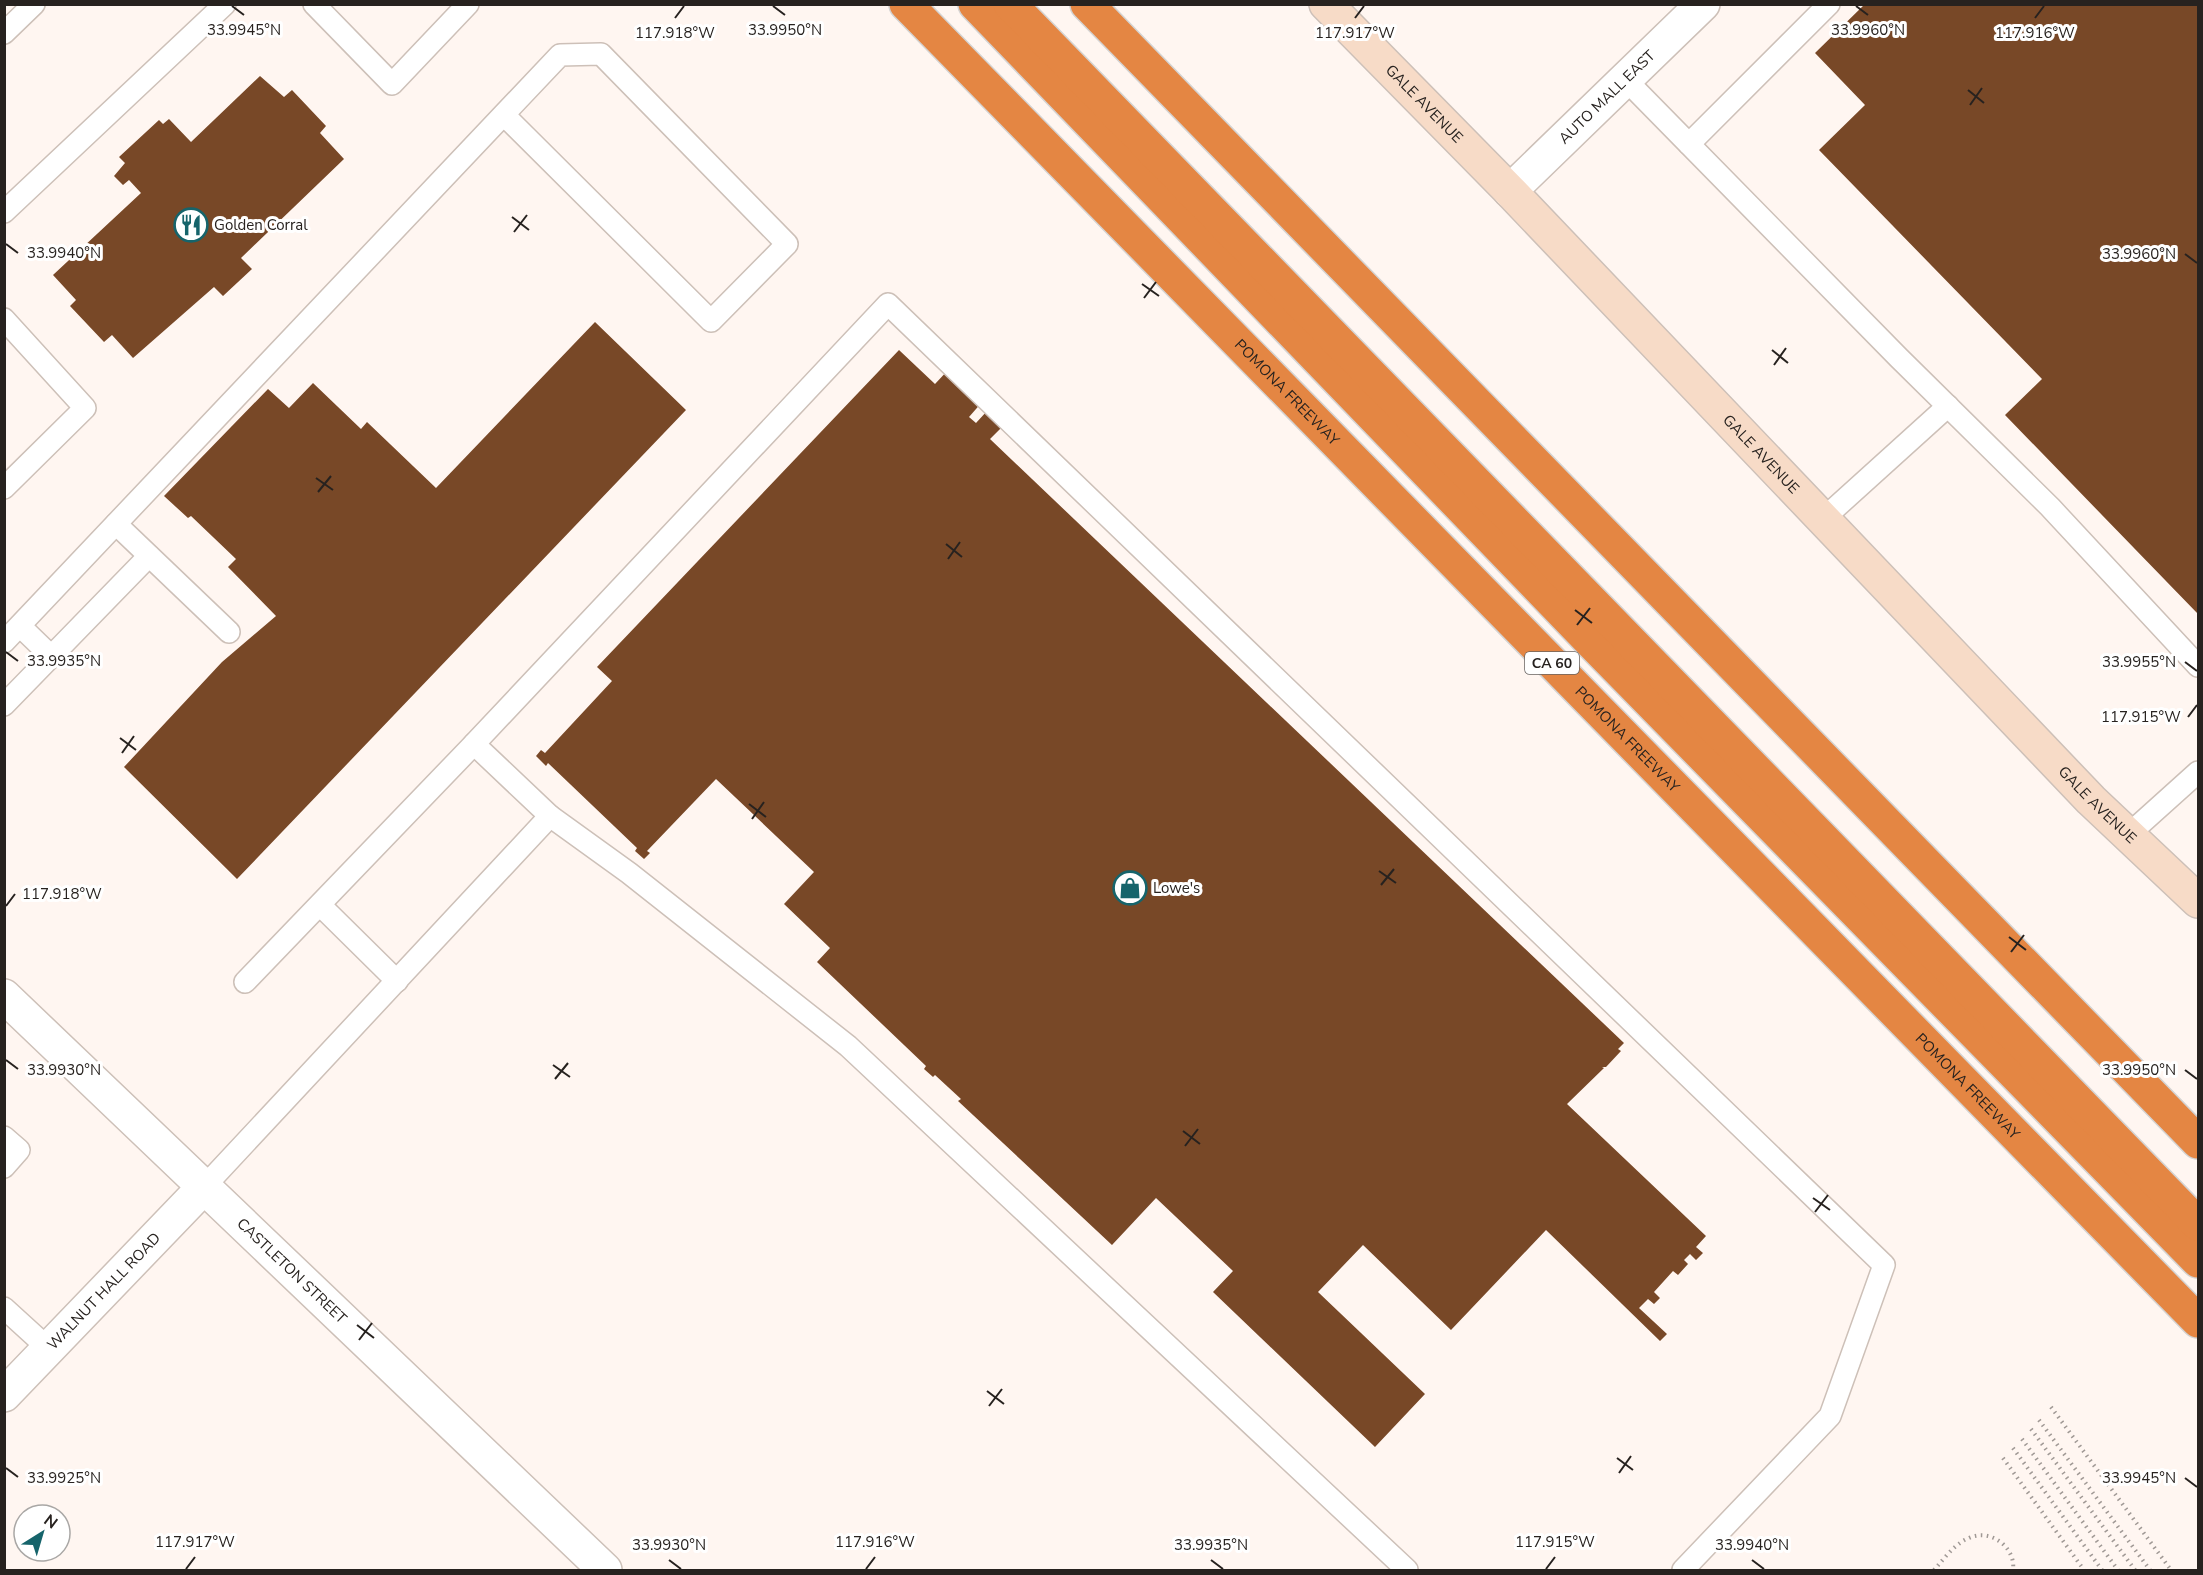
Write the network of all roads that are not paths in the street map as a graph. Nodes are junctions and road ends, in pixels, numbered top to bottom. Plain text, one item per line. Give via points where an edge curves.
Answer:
1 (34, 4) edge
2 (225, 4) edge
3 (314, 4) edge
4 (468, 4) edge
5 (906, 4) edge
6 (975, 4) edge
7 (1010, 4) edge
8 (1088, 4) edge
9 (1326, 4) edge
10 (1829, 4) edge
11 (1691, 8) edge
12 (4, 33) edge
13 (1626, 80) junction
14 (504, 115) junction
15 (1689, 144) junction
16 (1510, 191) junction
17 (4, 212) edge
18 (4, 319) edge
19 (1948, 406) junction
20 (4, 488) edge
21 (1823, 519) junction
22 (116, 524) junction
23 (148, 556) junction
24 (20, 626) junction
25 (229, 632) dead end
26 (4, 642) edge
27 (52, 657) junction
28 (2199, 666) edge
29 (4, 705) edge
30 (474, 744) junction
31 (2199, 772) edge
32 (550, 816) junction
33 (2128, 835) junction
34 (2199, 901) edge
35 (320, 905) junction
36 (397, 981) junction
37 (245, 982) dead end
38 (4, 996) edge
39 (4, 1137) edge
40 (2199, 1142) edge
41 (4, 1167) edge
42 (204, 1187) junction
43 (2199, 1224) edge
44 (2199, 1261) edge
45 (4, 1308) edge
46 (2199, 1321) edge
47 (49, 1349) junction
48 (4, 1395) edge
49 (605, 1570) edge
50 (1407, 1570) edge
51 (1683, 1570) edge

1 - 12 lane
2 - 17 lane
3 - 4 lane via 392,84
5 - 46 highway, POMONA FREEWAY / CA 60
6 - 44 highway via 1589,640
7 - 43 highway
8 - 40 highway
9 - 16 main road, GALE AVENUE
10 - 15 lane
11 - 13 street, AUTO MALL EAST
13 - 15 lane
13 - 16 street, AUTO MALL EAST
14 - 14 lane via 560,55 601,54 787,244 711,321
14 - 22 lane
15 - 19 lane
16 - 21 main road, GALE AVENUE
18 - 20 lane via 85,408
19 - 21 lane
19 - 28 lane
21 - 33 main road, GALE AVENUE
22 - 23 lane
22 - 24 lane
23 - 25 lane
23 - 27 lane
24 - 26 lane
24 - 27 lane
27 - 29 lane
30 - 32 lane
30 - 35 lane
30 - 51 lane via 888,304 1884,1266 1830,1416
31 - 33 lane
32 - 36 lane
32 - 50 lane via 629,873 848,1046
33 - 34 main road, GALE AVENUE
35 - 36 lane
35 - 37 lane
36 - 42 lane
38 - 42 street, CASTLETON STREET
39 - 41 lane via 19,1150
42 - 47 street, WALNUT HALL ROAD
42 - 49 street, CASTLETON STREET
45 - 47 lane
47 - 48 street, WALNUT HALL ROAD

